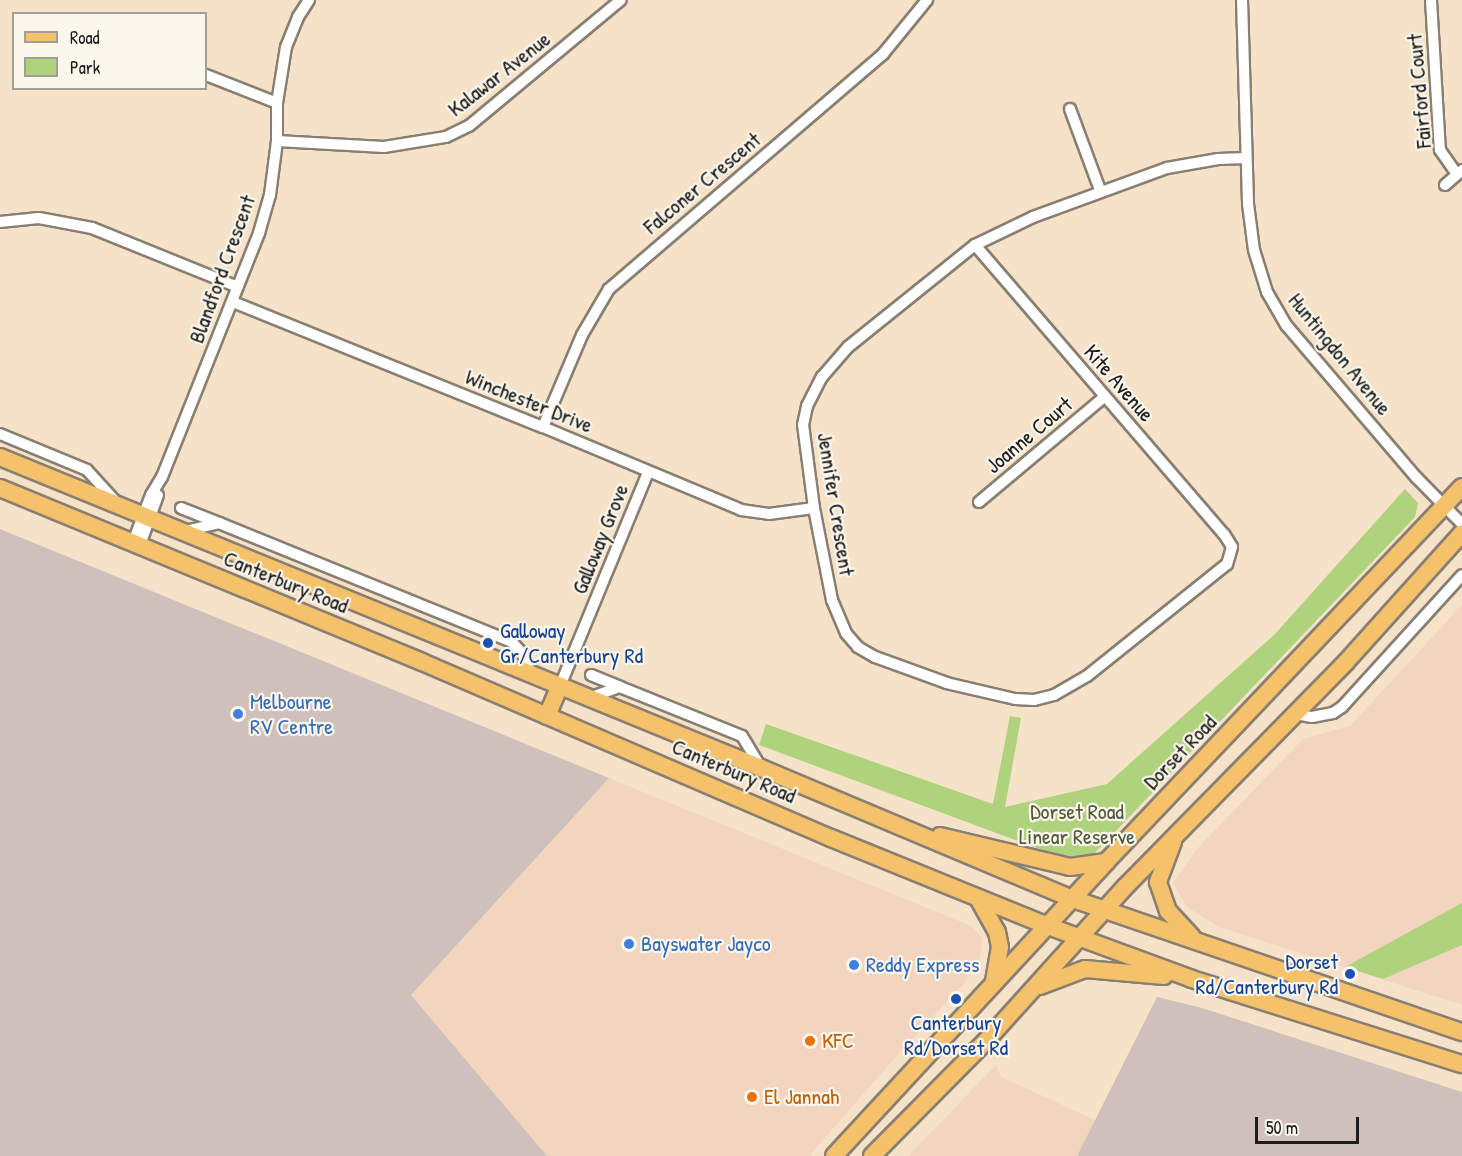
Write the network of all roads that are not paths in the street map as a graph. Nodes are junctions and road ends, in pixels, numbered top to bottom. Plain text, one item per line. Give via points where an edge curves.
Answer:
1 (309, 0) edge
2 (621, 0) edge
3 (927, 0) edge
4 (1242, 0) edge
5 (1431, 0) edge
6 (207, 75) edge
7 (277, 103) junction
8 (1070, 109) dead end
9 (277, 141) junction
10 (1246, 159) junction
11 (1460, 172) edge
12 (1445, 185) dead end
13 (1100, 190) junction
14 (0, 222) edge
15 (975, 245) junction
16 (238, 287) junction
17 (233, 302) junction
18 (1104, 397) junction
19 (543, 426) junction
20 (0, 434) edge
21 (0, 457) edge
22 (648, 472) junction
23 (1462, 487) edge
24 (0, 488) edge
25 (979, 502) dead end
26 (119, 506) junction
27 (1444, 507) junction
28 (181, 508) dead end
29 (814, 508) junction
30 (146, 518) junction
31 (219, 523) junction
32 (1462, 524) edge
33 (181, 532) junction
34 (1462, 533) edge
35 (137, 544) junction
36 (1232, 547) joint
37 (1462, 575) edge
38 (531, 674) junction
39 (591, 675) dead end
40 (560, 686) junction
41 (620, 687) junction
42 (589, 698) junction
43 (1296, 714) junction
44 (547, 716) junction
45 (761, 768) junction
46 (890, 824) junction
47 (1175, 836) junction
48 (1106, 862) junction
49 (978, 898) junction
50 (1073, 899) junction
51 (1103, 910) junction
52 (1048, 926) junction
53 (1079, 938) junction
54 (1199, 942) junction
55 (1192, 979) junction
56 (994, 983) junction
57 (1034, 988) junction
58 (1462, 1032) edge
59 (1462, 1064) edge
60 (834, 1156) edge
61 (872, 1156) edge

1 - 7 street, Blandford Crescent via 286,47
2 - 9 street, Kalawar Avenue via 470,126 446,137 384,147
3 - 19 street, Falconer Crescent via 883,54 859,76 609,289 582,335
4 - 10 street, Huntingdon Avenue
5 - 11 street, Fairford Court via 1440,150
6 - 7 street
7 - 9 street, Blandford Crescent
8 - 13 street
9 - 16 street, Blandford Crescent via 260,233
10 - 13 street, Jennifer Crescent via 1185,164
10 - 27 street, Huntingdon Avenue via 1258,271 1277,313
11 - 12 street
13 - 15 street, Jennifer Crescent
14 - 16 street via 39,218 92,228
15 - 18 street, Kite Avenue
15 - 29 street, Jennifer Crescent via 862,334 813,389 802,425
16 - 17 street, Blandford Crescent
17 - 19 street, Winchester Drive
17 - 30 street, Blandford Crescent
18 - 25 street, Joanne Court
18 - 36 street, Kite Avenue
19 - 22 street, Winchester Drive
20 - 26 street, Canterbury Road via 87,470
21 - 26 main road, Canterbury Road
22 - 29 street, Winchester Drive via 741,510 769,514
22 - 40 street, Galloway Grove
23 - 27 main road, Dorset Road
24 - 35 main road, Canterbury Road
26 - 30 main road, Canterbury Road
27 - 32 street, Huntingdon Avenue
27 - 48 main road, Dorset Road
28 - 31 street, Canterbury Road
29 - 36 street, Jennifer Crescent via 832,600 846,633 858,647 947,683 1015,699 1054,695 1087,675 1227,564
30 - 33 main road, Canterbury Road
30 - 35 street, Blandford Crescent
31 - 33 street, Canterbury Road
31 - 38 street, Canterbury Road via 512,642
33 - 38 main road, Canterbury Road
34 - 43 main road
35 - 44 main road, Canterbury Road
37 - 43 street via 1342,707 1312,717
38 - 40 main road, Canterbury Road
39 - 41 street, Canterbury Road
40 - 42 main road, Canterbury Road
40 - 44 main road
41 - 42 street
41 - 45 street, Canterbury Road via 742,736
42 - 45 main road, Canterbury Road
43 - 47 main road
44 - 49 main road, Canterbury Road
45 - 46 main road, Canterbury Road
46 - 48 main road via 1070,867
46 - 50 main road, Canterbury Road
47 - 51 main road
47 - 54 main road via 1158,882 1161,898 1176,923
48 - 50 main road, Dorset Road
49 - 52 main road, Canterbury Road
49 - 56 main road via 999,939 1000,959
50 - 51 main road, Canterbury Road
50 - 52 main road, Dorset Road
51 - 53 main road
51 - 54 main road, Canterbury Road
52 - 53 main road, Canterbury Road
52 - 56 main road, Dorset Road
53 - 55 main road, Canterbury Road
53 - 57 main road
54 - 58 main road, Canterbury Road
55 - 57 main road via 1085,969
55 - 59 main road, Canterbury Road
56 - 60 main road, Dorset Road
57 - 61 main road

